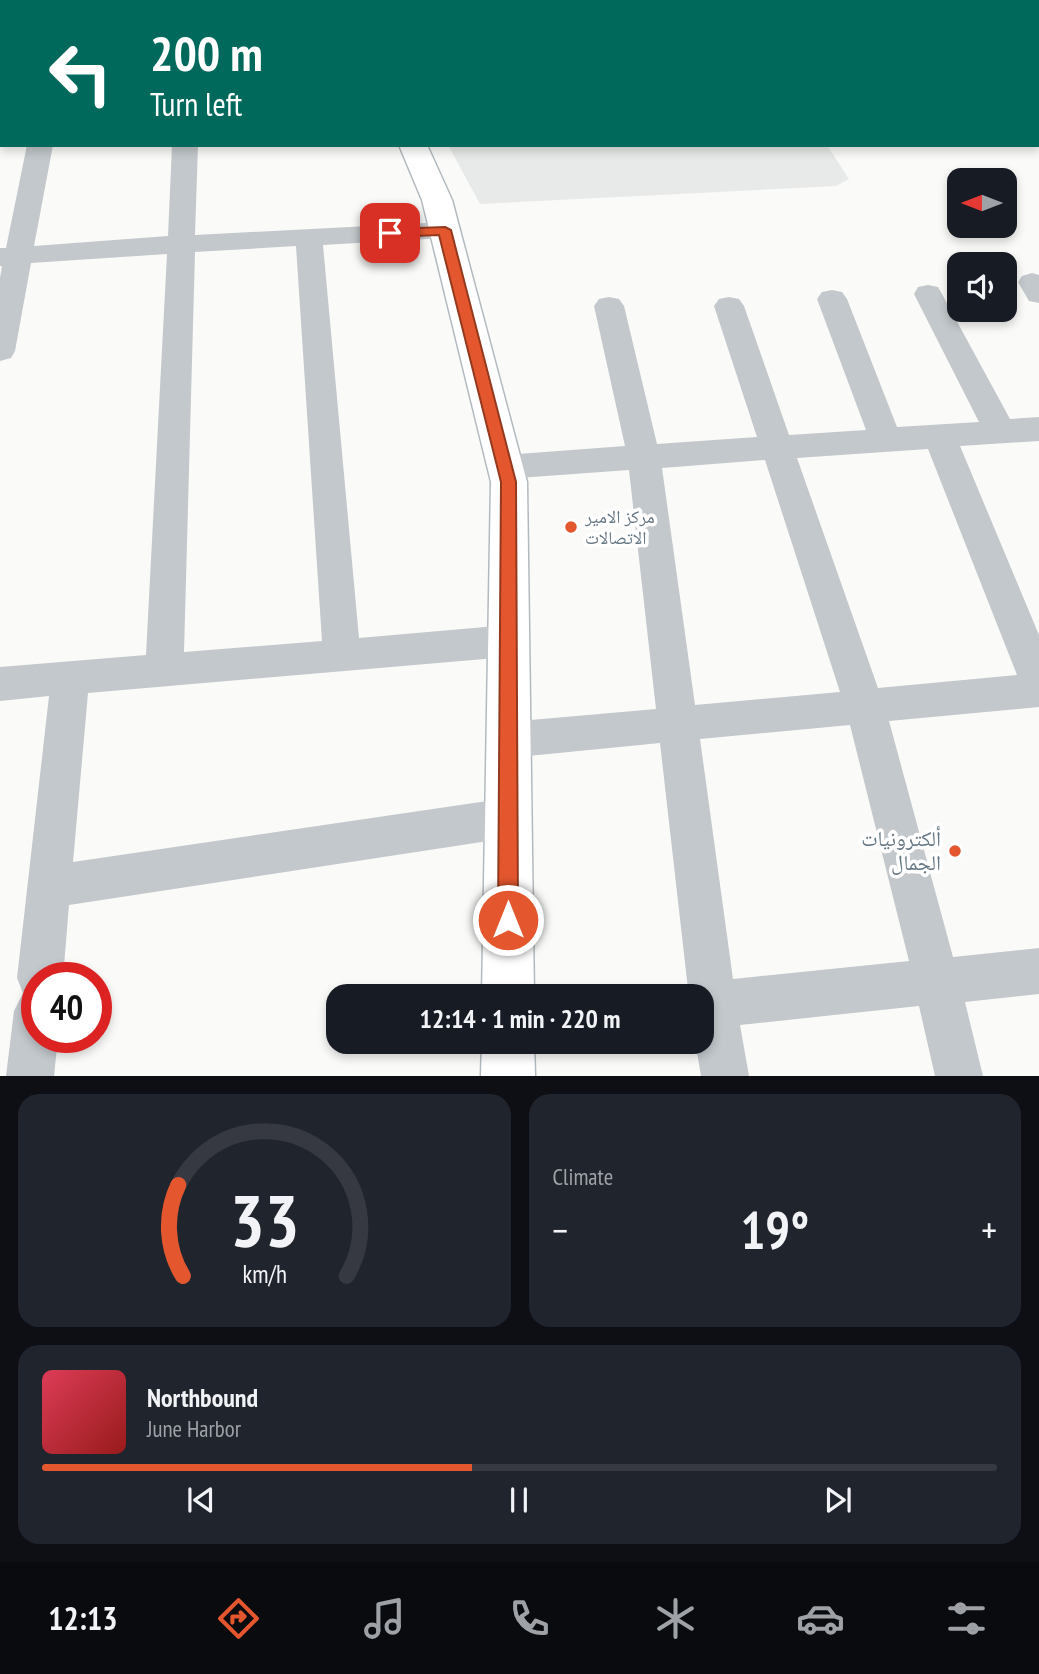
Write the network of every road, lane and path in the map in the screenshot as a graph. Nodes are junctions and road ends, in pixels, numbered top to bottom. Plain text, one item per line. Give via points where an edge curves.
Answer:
1 (39, 147) edge
2 (185, 147) edge
3 (414, 147) edge
4 (445, 230) junction
5 (309, 237) junction
6 (181, 244) junction
7 (9, 257) edge
8 (928, 294) dead end
9 (832, 299) dead end
10 (609, 306) dead end
11 (729, 306) dead end
12 (0, 351) edge
13 (1039, 429) edge
14 (1000, 432) junction
15 (939, 436) junction
16 (886, 440) junction
17 (777, 447) junction
18 (644, 457) junction
19 (505, 467) junction
20 (508, 641) junction
21 (342, 655) junction
22 (164, 670) junction
23 (70, 678) junction
24 (1039, 681) edge
25 (0, 684) edge
26 (1039, 690) edge
27 (865, 706) junction
28 (677, 724) junction
29 (508, 740) junction
30 (508, 818) junction
31 (49, 887) junction
32 (42, 962) edge
33 (1039, 971) edge
34 (937, 982) junction
35 (508, 984) edge
36 (705, 984) edge
37 (714, 1005) edge
38 (714, 1033) edge
39 (32, 1053) edge
40 (30, 1076) edge
41 (725, 1076) edge
42 (959, 1076) edge

1 - 7 street
2 - 6 street
3 - 4 street
4 - 5 street
4 - 19 street
5 - 6 street
5 - 21 street
6 - 7 street
6 - 22 street
7 - 12 street
8 - 14 street
9 - 16 street
10 - 18 street
11 - 17 street
13 - 14 street
14 - 15 street
15 - 16 street
15 - 24 street
16 - 17 street
17 - 18 street
17 - 27 street
18 - 19 street
18 - 28 street
19 - 20 street via 509,482
20 - 21 street
20 - 29 street
21 - 22 street
22 - 23 street
23 - 25 street
23 - 31 street
26 - 27 street
27 - 28 street
27 - 34 street
28 - 29 street
28 - 36 street
29 - 30 street
30 - 31 street
30 - 35 street
31 - 32 street
33 - 34 street
34 - 37 street
34 - 42 street
38 - 41 street
39 - 40 street

